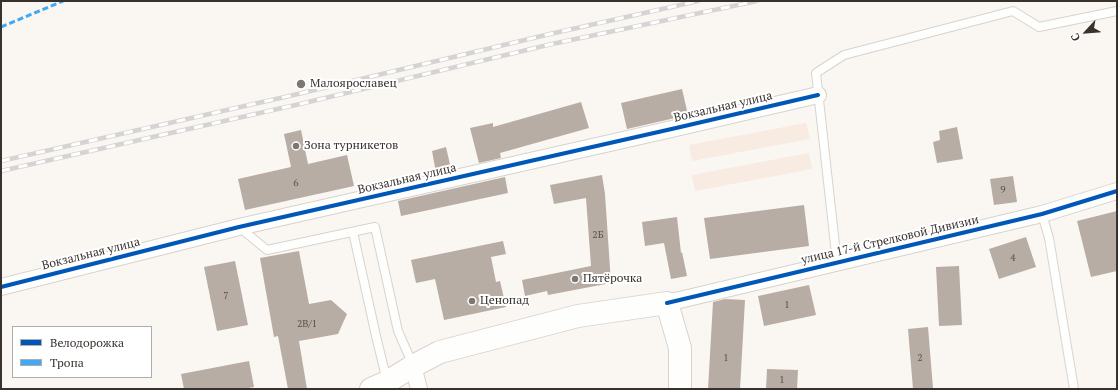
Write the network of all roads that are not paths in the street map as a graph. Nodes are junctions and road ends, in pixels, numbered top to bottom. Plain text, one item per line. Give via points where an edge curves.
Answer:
1 (1117, 11) edge
2 (818, 94) junction
3 (1117, 191) edge
4 (1042, 214) junction
5 (239, 227) junction
6 (353, 232) junction
7 (837, 263) junction
8 (1, 287) edge
9 (667, 303) junction
10 (413, 366) junction
11 (379, 385) edge
12 (419, 389) edge
13 (680, 389) edge
14 (1074, 389) edge

1 - 2 lane via 1039,27 1013,11 844,55 816,73
2 - 5 street, Вокзальная улица
2 - 7 lane
3 - 4 street, улица 17-й Стрелковой Дивизии
4 - 7 street, улица 17-й Стрелковой Дивизии
4 - 14 lane via 1049,238
5 - 6 lane via 267,250
5 - 8 street, Вокзальная улица
6 - 10 lane via 375,227 398,331
6 - 11 lane via 376,336
7 - 9 street, улица 17-й Стрелковой Дивизии
9 - 10 main road, улица 17-й Стрелковой Дивизии via 578,316 440,352
9 - 13 main road via 680,348
10 - 11 main road, улица 17-й Стрелковой Дивизии
10 - 12 street

